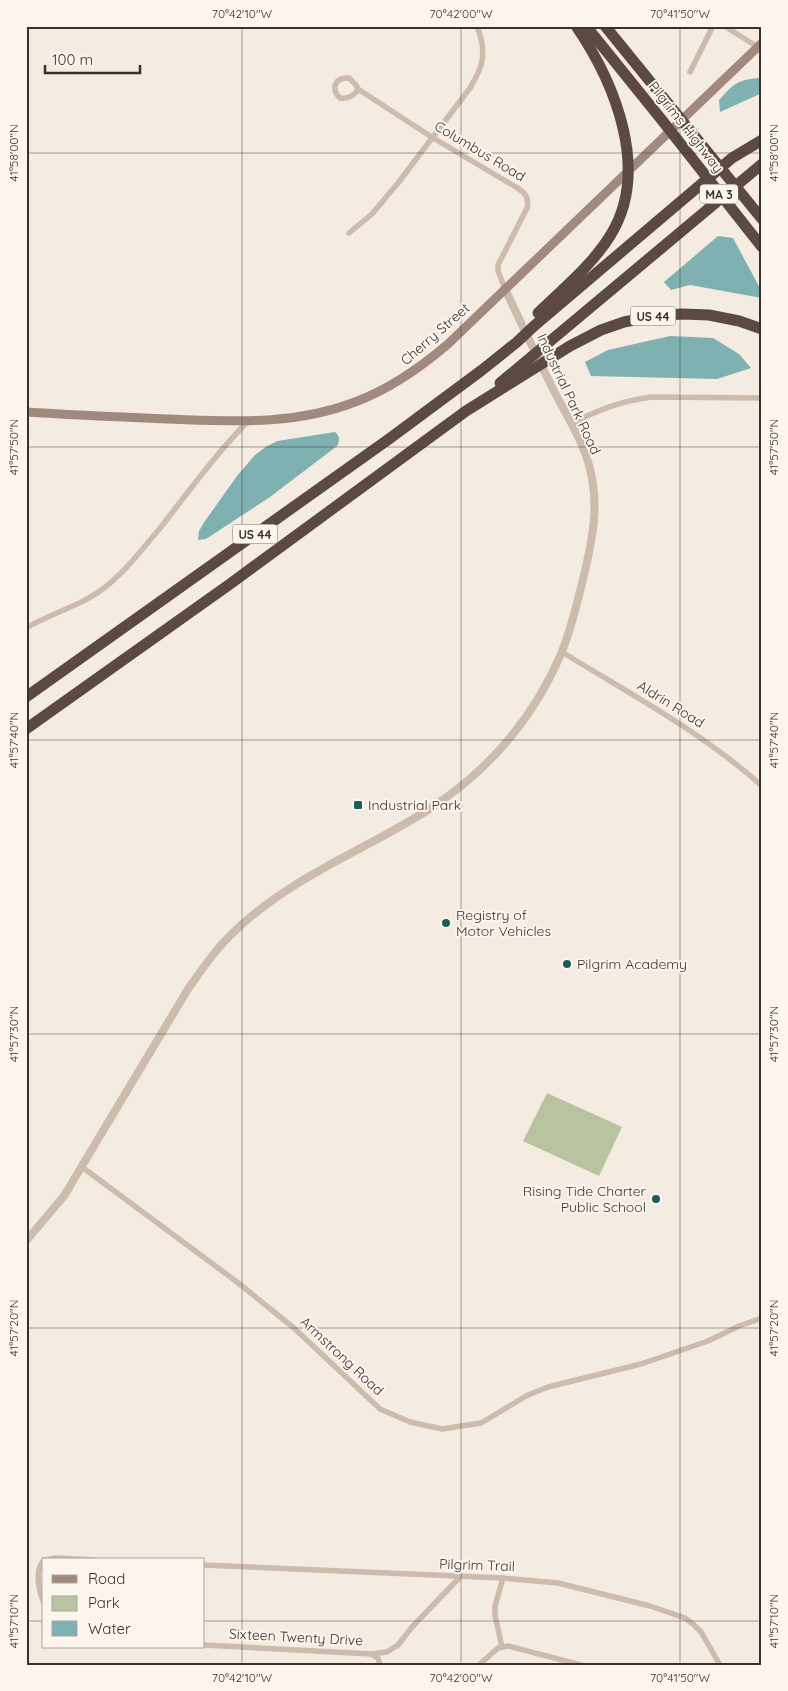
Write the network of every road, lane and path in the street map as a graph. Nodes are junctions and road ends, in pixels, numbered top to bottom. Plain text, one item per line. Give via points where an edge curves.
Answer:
1 (477, 26) edge
2 (576, 26) edge
3 (586, 26) edge
4 (605, 26) edge
5 (713, 26) edge
6 (724, 26) edge
7 (760, 45) edge
8 (690, 72) dead end
9 (358, 90) dead end
10 (432, 137) junction
11 (762, 140) edge
12 (762, 164) edge
13 (762, 219) edge
14 (349, 233) dead end
15 (762, 248) edge
16 (505, 289) junction
17 (533, 322) junction
18 (762, 329) edge
19 (528, 365) junction
20 (762, 398) edge
21 (26, 412) edge
22 (248, 421) junction
23 (572, 424) junction
24 (26, 628) edge
25 (562, 652) junction
26 (26, 697) edge
27 (26, 729) edge
28 (762, 786) edge
29 (82, 1167) junction
30 (26, 1241) edge
31 (762, 1318) edge
32 (42, 1563) edge
33 (205, 1565) edge
34 (460, 1577) junction
35 (503, 1578) junction
36 (42, 1595) edge
37 (205, 1645) edge
38 (502, 1647) junction
39 (371, 1654) junction
40 (486, 1658) junction
41 (565, 1662) edge
42 (380, 1665) edge
43 (479, 1665) edge
44 (490, 1665) edge
45 (581, 1665) edge
46 (720, 1665) edge

1 - 10 street via 483,49 480,72
2 - 17 highway via 594,54 622,126 628,155 628,187 618,221 604,245
3 - 15 highway, Pilgrims Highway / MA 3
4 - 13 highway, Pilgrims Highway / MA 3
5 - 8 street
6 - 7 street
7 - 16 main road, Cherry Street
9 - 10 street, Columbus Road
10 - 14 street via 372,214
10 - 16 street, Columbus Road via 522,191 528,199 524,215 498,265
11 - 17 highway via 732,158
12 - 19 highway via 544,345
16 - 22 main road, Cherry Street via 448,344 410,374 385,388 356,402 316,414
16 - 23 street, Industrial Park Road
17 - 26 highway, US 44 via 482,370 389,439
18 - 19 highway, US 44 via 709,315 654,316 601,330 552,358
19 - 27 highway, US 44
20 - 23 street via 635,399 606,406
21 - 22 main road, Cherry Street
22 - 24 street via 121,573 85,600
23 - 25 street, Industrial Park Road via 586,453 595,512 594,531 577,604
25 - 28 street, Aldrin Road via 718,749
25 - 29 street, Industrial Park Road via 525,719 502,748 470,779 427,810 282,894 225,940 188,989
29 - 30 street, Industrial Park Road via 64,1196
29 - 31 street, Armstrong Road via 280,1316 380,1409 410,1422 442,1429 481,1423 548,1387 642,1364
32 - 36 street via 39,1583
33 - 34 street, Pilgrim Trail
34 - 35 street, Pilgrim Trail
34 - 39 street via 398,1644 387,1652
35 - 38 street via 494,1615
35 - 46 street, Pilgrim Trail via 563,1584 672,1613 698,1628
37 - 39 street, Sixteen Twenty Drive
38 - 40 street
38 - 41 street
39 - 42 street, Sixteen Twenty Drive via 378,1658
40 - 43 street
40 - 44 street
41 - 45 street

